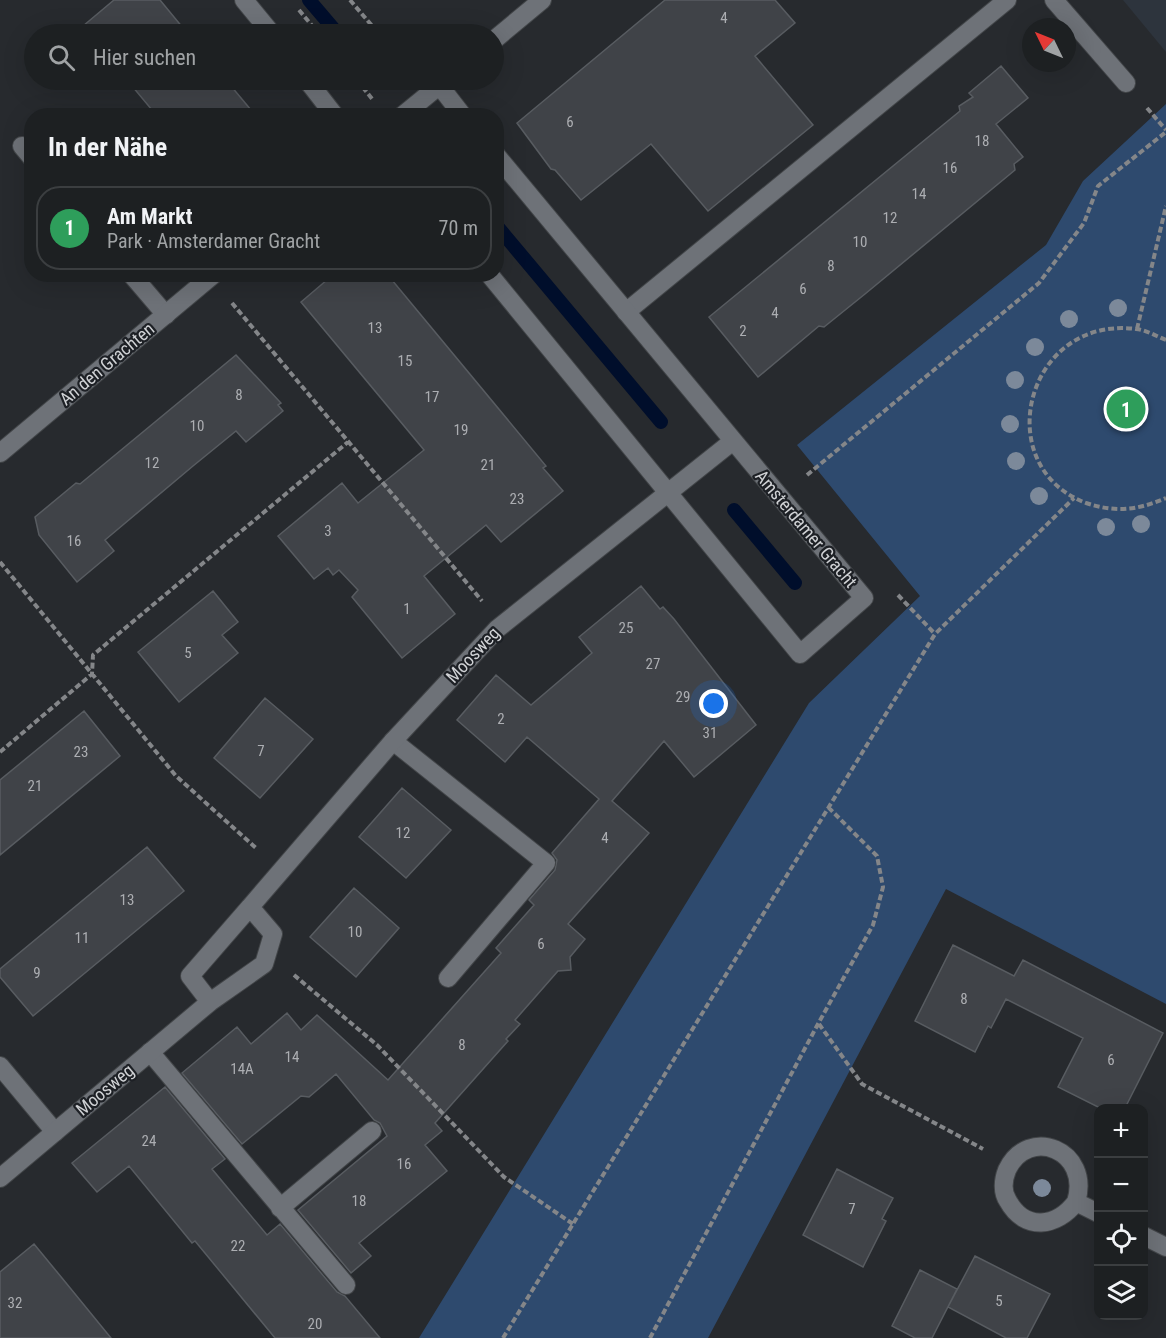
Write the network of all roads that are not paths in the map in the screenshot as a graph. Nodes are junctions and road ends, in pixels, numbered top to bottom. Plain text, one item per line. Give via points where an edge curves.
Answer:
1 (244, 0) edge
2 (542, 0) edge
3 (1007, 0) edge
4 (1054, 0) edge
5 (264, 24) edge
6 (504, 32) edge
7 (1126, 83) dead end
8 (315, 90) edge
9 (433, 90) edge
10 (447, 90) edge
11 (330, 108) edge
12 (411, 108) edge
13 (459, 108) edge
14 (504, 165) edge
15 (138, 282) edge
16 (205, 282) edge
17 (496, 282) edge
18 (626, 312) junction
19 (166, 315) junction
20 (734, 441) junction
21 (0, 453) edge
22 (667, 492) junction
23 (393, 741) junction
24 (250, 907) junction
25 (448, 978) dead end
26 (210, 1002) junction
27 (150, 1053) junction
28 (0, 1066) edge
29 (372, 1131) dead end
30 (55, 1132) junction
31 (0, 1178) edge
32 (1076, 1202) junction
33 (280, 1208) junction
34 (1096, 1212) edge
35 (1148, 1238) edge
36 (1166, 1247) edge
37 (346, 1285) dead end

1 - 5 street
2 - 6 street
3 - 18 street
4 - 7 street
8 - 11 street
9 - 12 street
10 - 13 street
14 - 18 street, Amsterdamer Gracht
15 - 19 street
16 - 19 street, An den Grachten
17 - 22 street, Amsterdamer Gracht
18 - 20 street, Amsterdamer Gracht
19 - 21 street, An den Grachten
20 - 22 street, Moosweg
20 - 22 street, Amsterdamer Gracht via 864,598 800,654
22 - 23 street, Moosweg via 502,624
23 - 24 street, Moosweg
23 - 25 street via 546,863
24 - 26 street, Moosweg via 190,976
24 - 26 street, Moosweg via 273,934 264,964
26 - 27 street, Moosweg
27 - 30 street, Moosweg
27 - 33 street
28 - 30 street
29 - 33 street
30 - 31 street, Moosweg
32 - 32 street via 1079,1177 1074,1165 1055,1149 1030,1149 1010,1164 1005,1175 1005,1193 1022,1217 1046,1223 1068,1212
32 - 34 street
33 - 37 street
35 - 36 street

